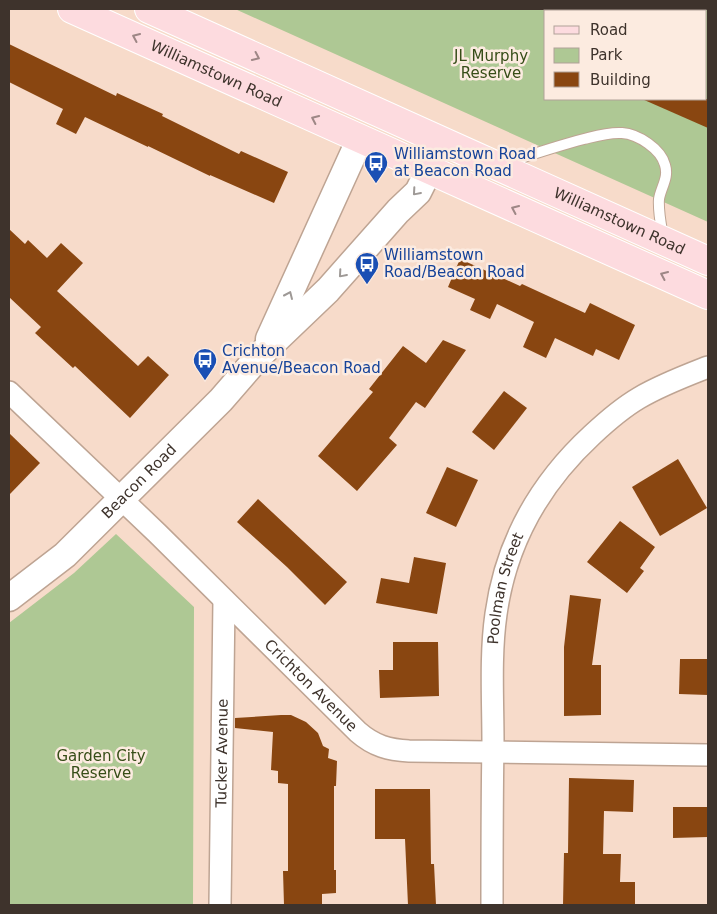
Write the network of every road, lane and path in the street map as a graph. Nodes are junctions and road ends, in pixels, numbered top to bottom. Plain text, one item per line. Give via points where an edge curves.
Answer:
1 (72, 9) edge
2 (149, 9) edge
3 (394, 120) junction
4 (360, 139) junction
5 (498, 166) junction
6 (429, 170) junction
7 (663, 240) junction
8 (708, 261) edge
9 (708, 295) edge
10 (260, 355) junction
11 (708, 367) edge
12 (9, 392) edge
13 (120, 500) junction
14 (9, 598) edge
15 (224, 600) junction
16 (492, 752) junction
17 (708, 754) edge
18 (220, 905) edge
19 (492, 905) edge

4 -> 1 main road, Williamstown Road
2 -> 3 main road, Williamstown Road
3 - 4 main road
3 - 5 main road, Williamstown Road
3 - 6 main road
4 - 6 main road, Williamstown Road
10 -> 4 street, Beacon Road
5 - 7 main road, Williamstown Road
5 - 7 lane via 601,135 620,132 634,135 662,157 666,168 660,198
9 -> 6 main road, Williamstown Road
6 -> 10 street, Beacon Road via 418,192 328,290
7 - 8 main road, Williamstown Road
10 - 13 street, Beacon Road via 221,400
11 - 16 street, Poolman Street via 638,398 611,417 562,465 527,516 503,579 496,615
12 - 13 street, Crichton Avenue
13 - 14 street, Beacon Road via 65,555
13 - 15 street, Crichton Avenue
15 - 16 street, Crichton Avenue via 367,740 394,750
15 - 18 street, Tucker Avenue
16 - 17 street, Crichton Avenue
16 - 19 street, Poolman Street

